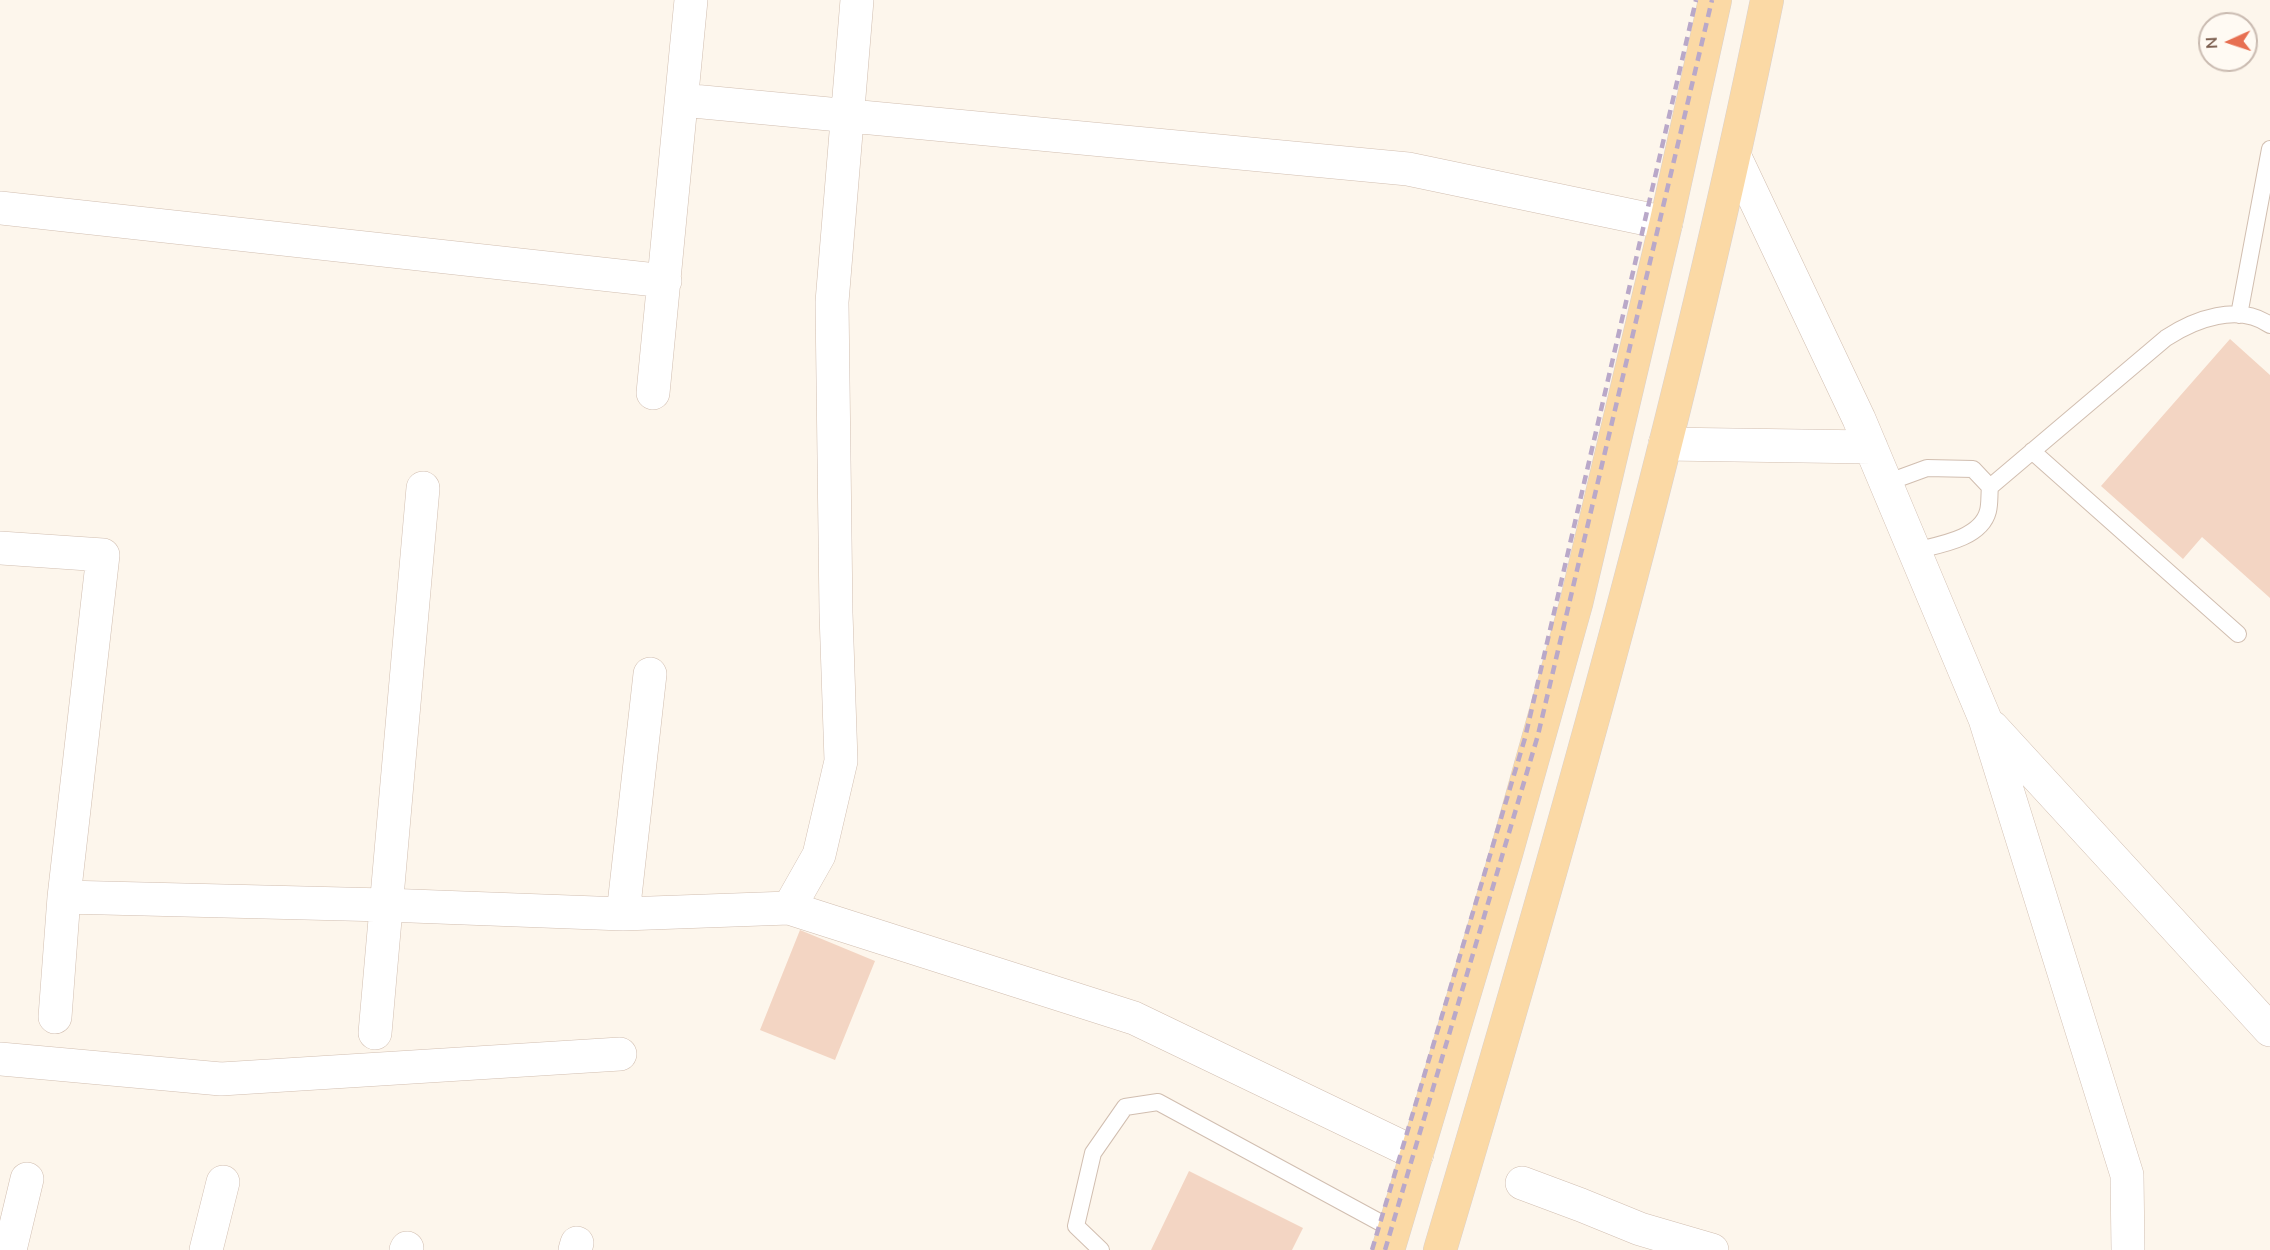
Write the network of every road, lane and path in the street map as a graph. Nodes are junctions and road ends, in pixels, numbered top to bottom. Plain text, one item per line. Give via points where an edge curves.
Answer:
1 (692, 0) edge
2 (857, 0) edge
3 (1715, 0) edge
4 (1767, 0) edge
5 (682, 100) junction
6 (846, 117) junction
7 (2270, 149) edge
8 (1735, 157) junction
9 (0, 208) edge
10 (1666, 223) junction
11 (665, 281) junction
12 (2239, 315) junction
13 (2270, 325) edge
14 (652, 393) dead end
15 (1665, 444) junction
16 (1870, 447) junction
17 (2032, 451) junction
18 (1886, 483) junction
19 (1990, 487) junction
20 (423, 488) dead end
21 (0, 548) edge
22 (1914, 551) junction
23 (2238, 634) dead end
24 (650, 674) dead end
25 (1985, 719) junction
26 (64, 897) junction
27 (385, 904) junction
28 (789, 909) junction
29 (623, 914) junction
30 (55, 1017) dead end
31 (2270, 1030) edge
32 (375, 1033) dead end
33 (620, 1054) dead end
34 (0, 1059) edge
35 (1418, 1154) junction
36 (27, 1179) dead end
37 (223, 1182) dead end
38 (1522, 1183) dead end
39 (1391, 1240) edge
40 (10, 1250) edge
41 (206, 1250) edge
42 (1101, 1250) edge
43 (1440, 1250) edge
44 (1712, 1250) edge
45 (2128, 1250) edge

1 - 5 street
2 - 6 street
3 - 10 main road
4 - 8 main road
5 - 6 street
5 - 11 street
6 - 10 street via 1408,169
6 - 28 street via 832,302 841,761 819,855
7 - 12 lane
8 - 15 main road
8 - 16 street
9 - 11 street
10 - 35 main road via 1543,728
11 - 14 street
12 - 13 lane
12 - 17 lane via 2210,317 2166,338
15 - 16 street
15 - 43 main road via 1626,601
16 - 18 street
17 - 19 lane
17 - 23 lane
18 - 19 lane via 1927,468 1973,469
18 - 22 street
19 - 22 lane via 1988,513 1974,531
20 - 27 street
21 - 26 street via 103,555
22 - 25 street
24 - 29 street
25 - 31 street
25 - 45 street via 2127,1175
26 - 27 street
26 - 30 street
27 - 29 street
27 - 32 street
28 - 29 street
28 - 35 street via 1134,1017
33 - 34 street via 221,1079
35 - 39 main road
36 - 40 street
37 - 41 street
38 - 44 street via 1640,1229
39 - 42 lane via 1158,1102 1125,1107 1093,1153 1076,1226

